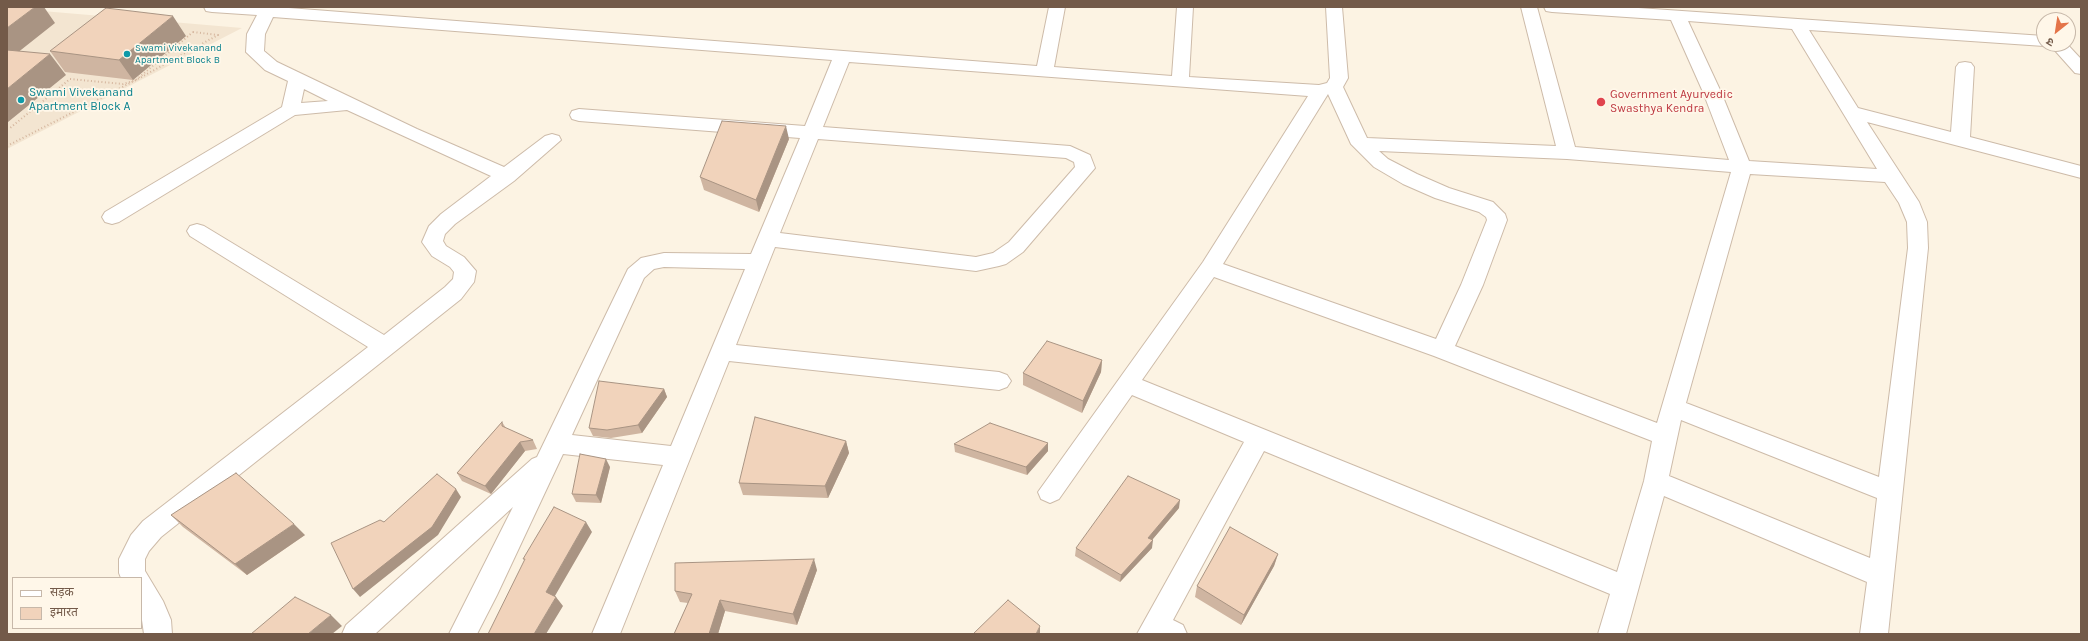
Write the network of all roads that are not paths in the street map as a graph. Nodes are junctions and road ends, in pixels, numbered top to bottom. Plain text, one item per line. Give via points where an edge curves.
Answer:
1 (212, 7) edge
2 (1057, 7) edge
3 (1184, 7) edge
4 (1334, 7) edge
5 (1529, 7) edge
6 (1552, 7) edge
7 (268, 11) junction
8 (1678, 17) junction
9 (1798, 25) junction
10 (2036, 40) edge
11 (2065, 52) edge
12 (842, 55) junction
13 (1965, 67) dead end
14 (2081, 69) edge
15 (1044, 72) junction
16 (297, 79) junction
17 (1180, 82) junction
18 (1327, 89) junction
19 (350, 104) junction
20 (291, 110) junction
21 (1851, 112) junction
22 (579, 115) dead end
23 (810, 132) junction
24 (552, 140) dead end
25 (1960, 141) junction
26 (1360, 144) junction
27 (1567, 153) junction
28 (1742, 168) junction
29 (2081, 172) edge
30 (507, 176) junction
31 (1891, 176) junction
32 (112, 217) dead end
33 (197, 231) dead end
34 (767, 239) junction
35 (758, 262) junction
36 (1210, 267) junction
37 (384, 346) junction
38 (1442, 350) junction
39 (721, 352) junction
40 (998, 382) dead end
41 (1128, 384) junction
42 (1675, 408) junction
43 (1665, 436) junction
44 (1259, 438) junction
45 (553, 451) junction
46 (678, 457) junction
47 (1656, 481) junction
48 (1050, 492) dead end
49 (1889, 492) junction
50 (1880, 575) junction
51 (134, 577) edge
52 (1625, 588) junction
53 (142, 589) edge
54 (1160, 631) edge
55 (158, 634) edge
56 (356, 634) edge
57 (463, 634) edge
58 (606, 634) edge
59 (1612, 634) edge
60 (1874, 634) edge

1 - 7 street
2 - 15 street
3 - 17 street
4 - 18 street via 1339,78
5 - 27 street
6 - 8 street
7 - 12 street
7 - 16 street via 256,34 255,52 271,66
8 - 9 street
8 - 28 street via 1712,92
9 - 10 street
9 - 21 street
11 - 14 street
12 - 15 street
12 - 23 street
13 - 25 street
15 - 17 street
16 - 19 street
16 - 20 street
17 - 18 street
18 - 26 street
18 - 36 street
19 - 20 street
19 - 30 street
20 - 32 street
21 - 25 street
21 - 31 street
22 - 23 street
23 - 34 street
23 - 34 street via 1070,152 1083,159 1085,168 1016,247 999,259 976,264
24 - 30 street
25 - 29 street
26 - 27 street
26 - 38 street via 1381,163 1410,179 1442,193 1486,206 1495,214 1494,228 1472,285
27 - 28 street
28 - 31 street
28 - 42 street
30 - 37 street via 448,219 436,231 432,242 439,251 457,262 465,271 463,282 453,293
31 - 49 street via 1909,202 1917,222 1918,248
33 - 37 street
34 - 35 street
35 - 39 street
35 - 45 street via 664,260 648,263 635,274
36 - 38 street
36 - 41 street
37 - 51 street via 152,529 140,542 132,559
38 - 43 street
39 - 40 street
39 - 46 street
41 - 44 street
41 - 48 street
42 - 43 street
42 - 49 street
43 - 47 street
44 - 52 street
44 - 54 street
45 - 46 street
45 - 56 street
45 - 57 street
46 - 58 street
47 - 50 street
47 - 52 street
49 - 50 street
50 - 60 street
52 - 59 street
53 - 55 street via 150,601 157,620

